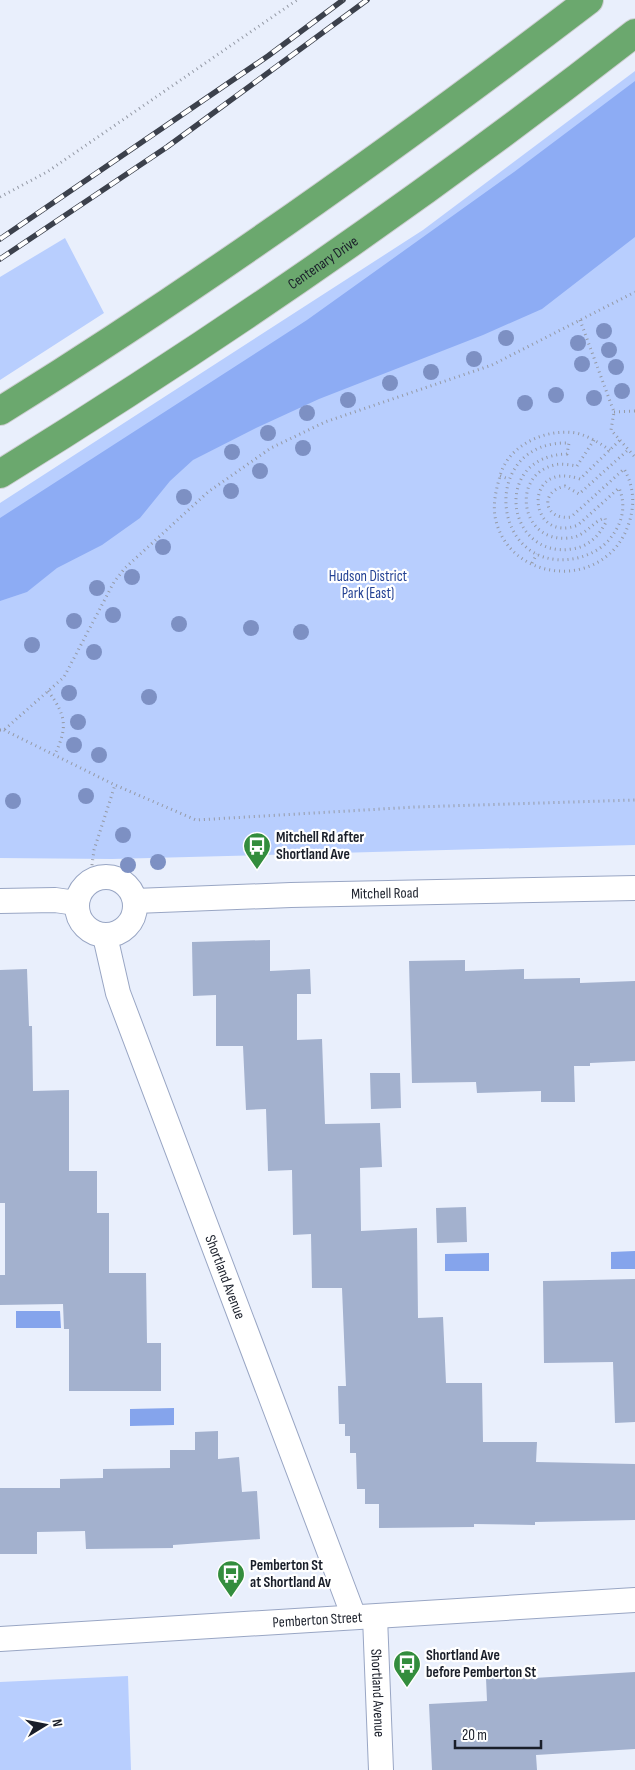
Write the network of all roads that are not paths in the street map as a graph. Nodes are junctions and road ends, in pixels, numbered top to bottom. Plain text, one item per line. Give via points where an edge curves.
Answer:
1 (589, 0) edge
2 (635, 33) edge
3 (0, 411) edge
4 (0, 474) edge
5 (635, 888) edge
6 (0, 901) edge
7 (135, 901) junction
8 (76, 903) junction
9 (104, 936) junction
10 (635, 1600) edge
11 (364, 1617) junction
12 (0, 1639) edge
13 (382, 1770) edge

1 - 3 highway via 447,108 232,260
2 - 4 highway, Centenary Drive via 560,92 352,240 165,368
5 - 7 street, Mitchell Road
6 - 8 street
7 - 8 street via 126,884 118,878 99,877 83,887
7 - 9 street via 133,918 128,926 113,935
8 - 9 street via 84,925 93,933
9 - 11 street, Shortland Avenue via 118,993
10 - 11 street, Pemberton Street
11 - 12 street, Pemberton Street
11 - 13 street, Shortland Avenue

